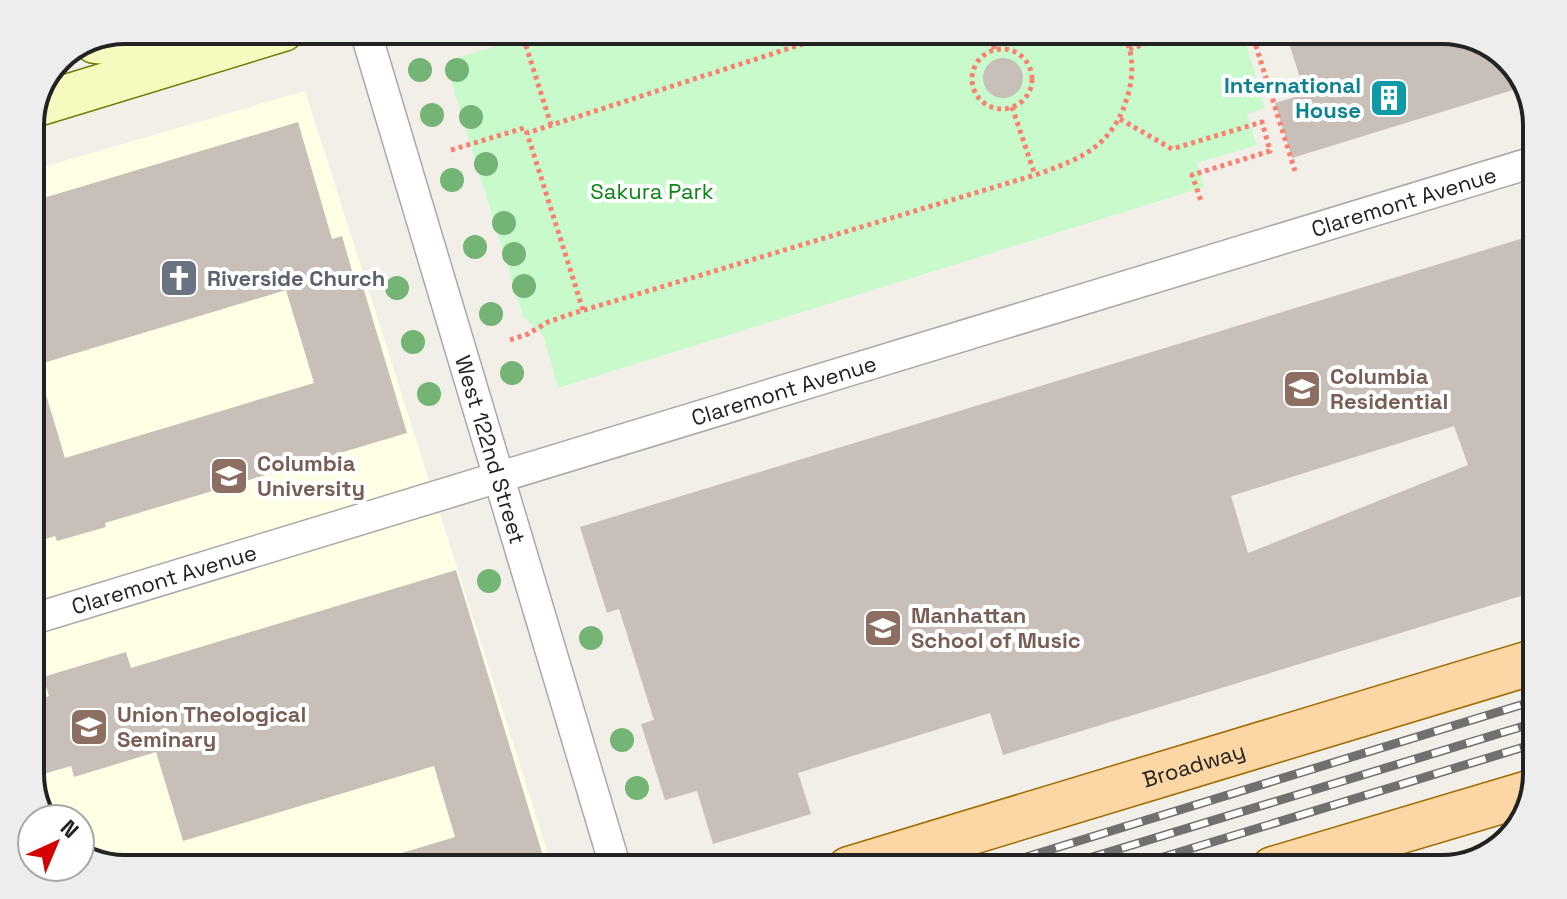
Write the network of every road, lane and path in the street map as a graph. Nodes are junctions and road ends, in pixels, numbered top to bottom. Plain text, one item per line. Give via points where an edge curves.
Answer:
1 (234, 44) edge
2 (369, 44) edge
3 (525, 44) edge
4 (803, 44) edge
5 (993, 44) edge
6 (1127, 44) edge
7 (1144, 44) edge
8 (1255, 44) edge
9 (120, 45) edge
10 (1129, 49) junction
11 (995, 50) junction
12 (203, 53) junction
13 (48, 102) edge
14 (1012, 107) junction
15 (1120, 119) junction
16 (551, 125) junction
17 (527, 133) junction
18 (451, 150) dead end
19 (1523, 165) edge
20 (1295, 171) dead end
21 (1035, 175) junction
22 (1201, 201) dead end
23 (583, 310) junction
24 (510, 340) dead end
25 (499, 477) junction
26 (44, 616) edge
27 (1523, 665) edge
28 (1520, 796) edge
29 (612, 855) edge
30 (895, 855) edge
31 (1320, 855) edge

1 - 12 main road
2 - 25 street, West 122nd Street
3 - 16 path
4 - 16 path
5 - 11 path
6 - 10 path
7 - 10 path
8 - 20 path
9 - 12 main road
10 - 15 path via 1132,77
11 - 14 path via 1016,53 1031,72 1029,90
11 - 14 path via 976,64 973,85 988,105
12 - 13 main road
14 - 21 path
15 - 21 path via 1095,147
15 - 22 path via 1172,149 1262,122 1270,151 1192,175
16 - 17 path
17 - 18 path via 524,128
17 - 23 path
19 - 25 street, Claremont Avenue
21 - 23 path
23 - 24 path
25 - 26 street, Claremont Avenue
25 - 29 street, West 122nd Street
27 - 30 main road, Broadway
28 - 31 main road

